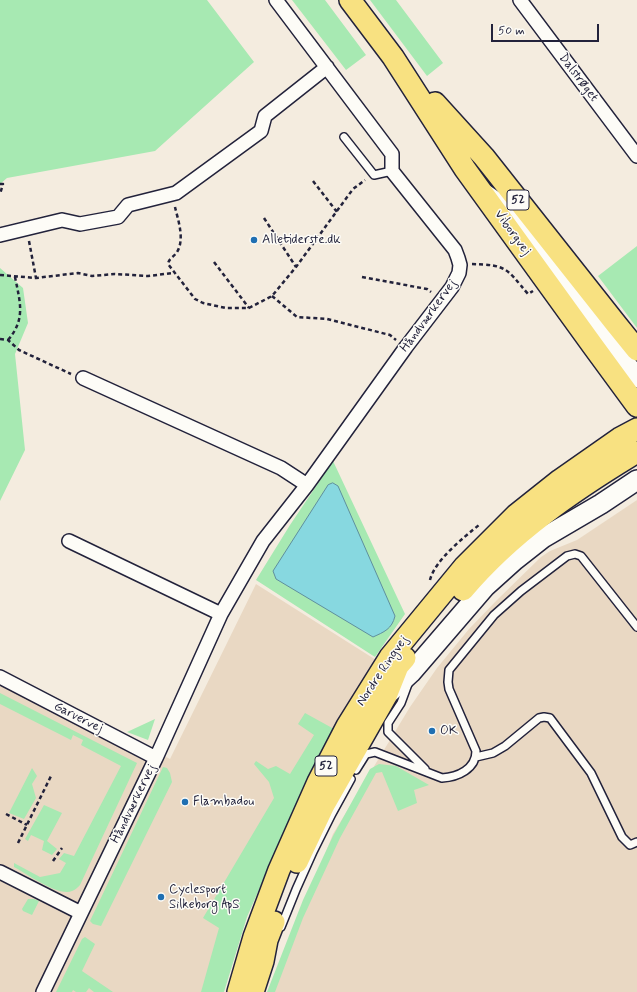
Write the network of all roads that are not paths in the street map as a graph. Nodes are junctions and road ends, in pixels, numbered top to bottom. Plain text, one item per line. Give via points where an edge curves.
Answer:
1 (276, 0) edge
2 (350, 0) edge
3 (520, 0) edge
4 (393, 57) junction
5 (327, 67) junction
6 (344, 137) dead end
7 (637, 156) edge
8 (392, 172) junction
9 (482, 192) junction
10 (0, 235) edge
11 (637, 350) edge
12 (83, 378) road end
13 (637, 378) edge
14 (637, 406) edge
15 (637, 429) edge
16 (637, 452) edge
17 (637, 480) edge
18 (307, 485) junction
19 (69, 541) dead end
20 (221, 614) junction
21 (637, 627) edge
22 (411, 673) junction
23 (0, 677) edge
24 (386, 696) junction
25 (156, 758) junction
26 (476, 758) junction
27 (428, 771) junction
28 (637, 842) edge
29 (0, 872) edge
30 (81, 913) junction
31 (278, 935) dead end
32 (43, 992) edge
33 (238, 992) edge
34 (253, 992) edge

1 - 5 street
2 - 4 main road, Viborgvej / 52
3 - 7 street, Dalstrøget
4 - 9 main road, Viborgvej / 52
4 - 11 main road, Viborgvej / 52 via 484,157
5 - 8 street via 392,154
5 - 10 street via 265,116 261,131 176,193 128,205 118,217 80,224 62,220
6 - 8 lane via 374,175
8 - 18 street, Håndværkervej via 454,250 460,265 460,273 456,282
9 - 13 main road via 508,210
9 - 14 main road, Viborgvej / 52
12 - 18 street via 281,468
15 - 33 main road, Nordre Ringvej / 52 via 590,459 516,515 464,567 390,657 347,726 309,801 254,937
16 - 24 main road via 527,526 473,578 398,666
17 - 22 main road, Nordre Ringvej via 544,538 516,560 485,587
18 - 20 street, Håndværkervej via 263,541
19 - 20 street
20 - 25 street, Håndværkervej
21 - 26 lane via 578,554 567,556 537,578 494,616 449,670 449,689 476,751
22 - 24 main road, Nordre Ringvej
22 - 27 lane via 401,703 388,723 388,732
23 - 25 street, Garvervej
24 - 34 main road, Nordre Ringvej / 52 via 324,805 294,868 267,940 267,955
25 - 30 street, Håndværkervej
26 - 27 lane via 468,768 453,776 442,778
26 - 28 lane via 505,746 539,718 550,718 590,773 622,837 630,845
27 - 31 lane via 375,752 366,754 320,837
29 - 30 street
30 - 32 street, Håndværkervej

